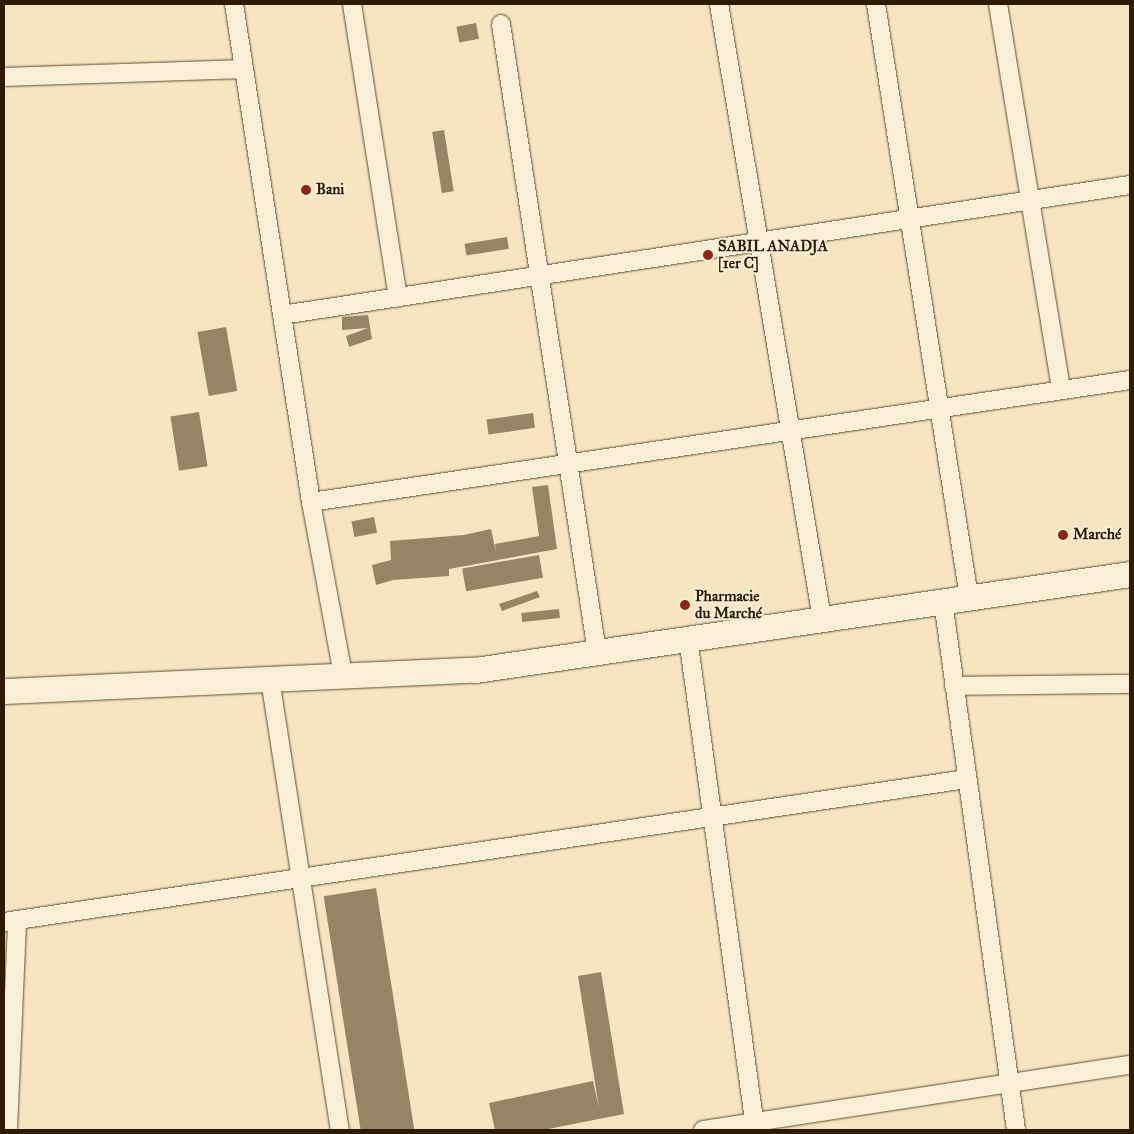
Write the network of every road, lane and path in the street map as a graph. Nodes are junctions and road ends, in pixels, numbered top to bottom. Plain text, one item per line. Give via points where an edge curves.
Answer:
1 (234, 4) edge
2 (352, 4) edge
3 (719, 4) edge
4 (876, 4) edge
5 (998, 4) edge
6 (501, 24) dead end
7 (244, 69) junction
8 (4, 77) edge
9 (1130, 185) edge
10 (1030, 201) junction
11 (910, 219) junction
12 (759, 242) junction
13 (540, 276) junction
14 (398, 297) junction
15 (282, 315) junction
16 (1130, 380) edge
17 (1061, 390) junction
18 (940, 408) junction
19 (790, 430) junction
20 (568, 464) junction
21 (311, 502) junction
22 (1130, 574) edge
23 (969, 597) junction
24 (942, 601) junction
25 (822, 619) junction
26 (688, 638) junction
27 (597, 652) junction
28 (343, 675) junction
29 (270, 679) junction
30 (1130, 684) edge
31 (954, 686) junction
32 (4, 691) edge
33 (967, 780) junction
34 (713, 817) junction
35 (301, 878) junction
36 (10, 921) edge
37 (1130, 1065) edge
38 (1010, 1083) junction
39 (754, 1126) edge
40 (8, 1130) edge
41 (340, 1130) edge
42 (703, 1130) edge
43 (1016, 1130) edge

1 - 7 street
2 - 14 street
3 - 12 street
4 - 11 street
5 - 10 street
6 - 13 street
7 - 8 street
7 - 15 street
9 - 10 street
10 - 11 street
10 - 17 street
11 - 12 street
11 - 18 street
12 - 13 street
12 - 19 street
13 - 14 street
13 - 20 street
14 - 15 street
15 - 21 street
16 - 17 street
17 - 18 street
18 - 19 street
18 - 23 street
19 - 20 street
19 - 25 street
20 - 21 street
20 - 27 street
21 - 28 street
22 - 23 main road
23 - 24 main road
24 - 25 main road
24 - 31 street
25 - 26 main road
26 - 27 main road
26 - 34 street
27 - 28 main road via 475,670
28 - 29 main road
29 - 32 main road
29 - 35 street
30 - 31 street
31 - 33 street
33 - 34 street
33 - 38 street
34 - 35 street
34 - 39 street
35 - 36 street
35 - 41 street
36 - 40 street
37 - 38 street
38 - 39 street
38 - 43 street
39 - 42 street

